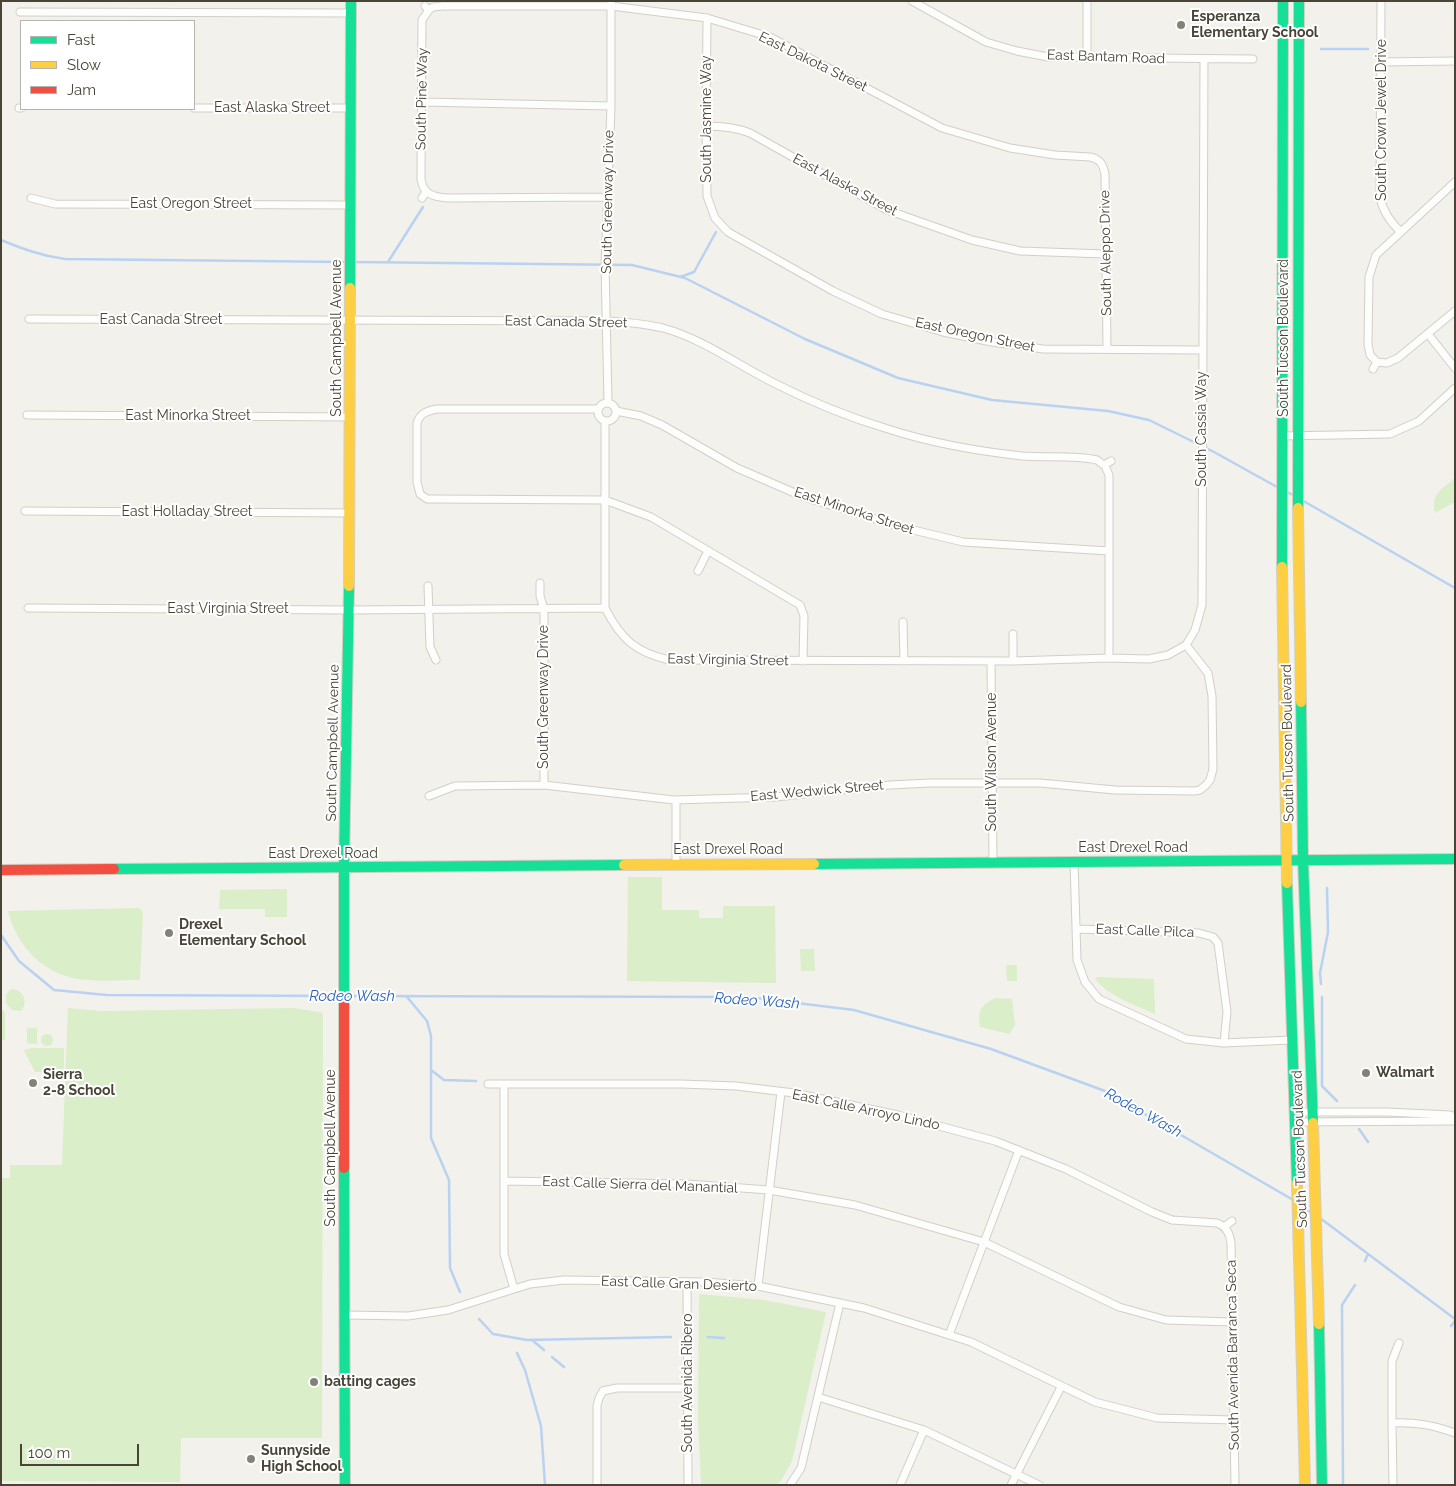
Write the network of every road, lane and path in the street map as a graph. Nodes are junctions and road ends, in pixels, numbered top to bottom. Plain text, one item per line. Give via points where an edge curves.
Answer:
1 (351, 1) edge
2 (912, 1) edge
3 (1087, 1) edge
4 (1283, 1) edge
5 (1299, 1) edge
6 (1381, 1) edge
7 (611, 4) edge
8 (427, 8) joint
9 (20, 12) dead end
10 (351, 13) junction
11 (707, 18) junction
12 (1087, 58) junction
13 (1204, 59) junction
14 (1253, 59) dead end
15 (1455, 61) edge
16 (1382, 62) junction
17 (422, 102) junction
18 (611, 106) junction
19 (195, 108) edge
20 (351, 108) junction
21 (706, 126) junction
22 (1101, 159) joint
23 (1455, 182) edge
24 (607, 197) junction
25 (31, 198) dead end
26 (351, 205) junction
27 (716, 218) joint
28 (1401, 232) junction
29 (1105, 254) junction
30 (1455, 311) edge
31 (29, 320) dead end
32 (350, 320) junction
33 (607, 321) junction
34 (1428, 334) junction
35 (1107, 349) junction
36 (1202, 350) junction
37 (1455, 368) edge
38 (1455, 388) edge
39 (608, 402) junction
40 (598, 409) junction
41 (616, 411) junction
42 (27, 415) dead end
43 (350, 417) junction
44 (605, 421) junction
45 (1281, 436) junction
46 (1298, 436) junction
47 (605, 500) junction
48 (25, 511) dead end
49 (350, 513) junction
50 (708, 551) junction
51 (1109, 551) junction
52 (698, 571) dead end
53 (540, 583) dead end
54 (428, 586) dead end
55 (28, 608) dead end
56 (605, 608) junction
57 (544, 609) junction
58 (349, 610) junction
59 (428, 610) junction
60 (903, 622) dead end
61 (1013, 634) dead end
62 (1186, 645) junction
63 (1109, 658) junction
64 (436, 660) dead end
65 (804, 661) junction
66 (904, 661) junction
67 (991, 661) junction
68 (1013, 661) junction
69 (992, 784) junction
70 (544, 786) junction
71 (430, 796) dead end
72 (676, 800) junction
73 (1455, 859) edge
74 (1303, 860) junction
75 (1286, 861) junction
76 (1074, 862) junction
77 (993, 863) junction
78 (676, 864) junction
79 (344, 868) junction
80 (1, 870) edge
81 (1076, 929) junction
82 (1291, 1040) junction
83 (1224, 1043) junction
84 (488, 1084) dead end
85 (504, 1084) junction
86 (781, 1092) junction
87 (1311, 1111) junction
88 (1294, 1112) junction
89 (1455, 1117) edge
90 (1455, 1121) edge
91 (1295, 1122) junction
92 (1312, 1122) junction
93 (1019, 1150) junction
94 (504, 1181) junction
95 (769, 1190) junction
96 (1232, 1221) dead end
97 (1224, 1226) junction
98 (984, 1242) junction
99 (688, 1282) junction
100 (758, 1286) junction
101 (514, 1289) junction
102 (840, 1303) junction
103 (345, 1315) junction
104 (1232, 1322) junction
105 (949, 1335) junction
106 (1399, 1343) dead end
107 (1061, 1387) junction
108 (687, 1388) junction
109 (818, 1397) junction
110 (1234, 1420) junction
111 (1392, 1423) junction
112 (924, 1430) junction
113 (1455, 1433) edge
114 (1016, 1474) junction
115 (345, 1485) edge
116 (598, 1485) edge
117 (688, 1485) edge
118 (790, 1485) edge
119 (900, 1485) edge
120 (1011, 1485) edge
121 (1039, 1485) edge
122 (1235, 1485) edge
123 (1305, 1485) edge
124 (1322, 1485) edge
125 (1393, 1485) edge

1 - 10 main road, South Campbell Avenue
2 - 12 street, East Bantam Road via 986,42 1048,57
3 - 12 street
4 - 45 main road, South Tucson Boulevard
5 - 46 main road, South Tucson Boulevard
6 - 16 street, South Crown Jewel Drive
7 - 8 street, East Dakota Street
7 - 11 street, East Dakota Street
7 - 18 street, South Greenway Drive
8 - 17 street, South Pine Way via 422,20
9 - 10 street
10 - 20 main road, South Campbell Avenue
11 - 21 street, South Jasmine Way
11 - 22 street, East Dakota Street via 770,37 942,128 1010,148
12 - 13 street, East Bantam Road
13 - 14 street, East Bantam Road
13 - 36 street, South Cassia Way
15 - 16 street
16 - 28 street, South Crown Jewel Drive via 1380,197 1383,210
17 - 18 street
17 - 24 street, South Pine Way via 421,179 425,194 447,198
18 - 24 street, South Greenway Drive
19 - 20 street, East Alaska Street
20 - 26 main road, South Campbell Avenue
21 - 27 street, South Jasmine Way via 707,196
21 - 29 street, East Alaska Street via 726,126 750,133 887,210 972,240 1020,250
22 - 29 street, South Aleppo Drive via 1106,174
23 - 28 street
24 - 33 street, South Greenway Drive
25 - 26 street, East Oregon Street via 55,204
26 - 32 main road, South Campbell Avenue
27 - 35 street, East Oregon Street via 728,232 748,245 882,314 992,342 1042,349
28 - 34 street via 1376,255 1369,277 1370,355 1375,365 1393,362
29 - 35 street, South Aleppo Drive
30 - 34 street
31 - 32 street, East Canada Street
32 - 33 street, East Canada Street
32 - 43 main road, South Campbell Avenue
33 - 39 street, South Greenway Drive
33 - 51 street, East Canada Street via 664,328 687,336 796,394 890,430 973,449 1092,459 1107,464
34 - 37 street
35 - 36 street, East Oregon Street
36 - 62 street, South Cassia Way via 1202,605
38 - 46 street via 1419,421 1390,434
39 - 40 street via 602,403
39 - 41 street
40 - 44 street via 599,416
40 - 47 street via 437,409 425,412 417,423 417,482 420,494 434,500
41 - 44 street via 613,419
41 - 51 street, East Minorka Street via 662,425 737,468 804,497 901,528 963,542
42 - 43 street, East Minorka Street
43 - 49 main road, South Campbell Avenue
44 - 47 street
45 - 46 street
45 - 75 main road, South Tucson Boulevard
46 - 74 main road, South Tucson Boulevard
47 - 50 street via 651,517
47 - 56 street
48 - 49 street, East Holladay Street
49 - 58 main road, South Campbell Avenue
50 - 52 street
50 - 65 street via 801,604
51 - 63 street
53 - 57 street
54 - 59 street
55 - 58 street, East Virginia Street
56 - 57 street, East Virginia Street
56 - 65 street, East Virginia Street via 621,633 637,649 653,657 669,660
57 - 59 street, East Virginia Street
57 - 70 street, South Greenway Drive
58 - 59 street, East Virginia Street
58 - 79 main road, South Campbell Avenue
59 - 64 street via 430,647
60 - 66 street
61 - 68 street
62 - 63 street, East Virginia Street via 1168,655 1149,659
62 - 69 street, East Wedwick Street via 1208,673 1212,696 1213,769 1208,786 1196,791 1171,792 1040,783
63 - 68 street, East Virginia Street
65 - 66 street, East Virginia Street
66 - 67 street, East Virginia Street
67 - 68 street, East Virginia Street
67 - 69 street, South Wilson Avenue
69 - 72 street, East Wedwick Street via 890,785 798,795
69 - 77 street, South Wilson Avenue
70 - 71 street, East Wedwick Street via 455,786
70 - 72 street, East Wedwick Street
72 - 78 street
73 - 74 main road, East Drexel Road
74 - 75 main road, East Drexel Road
74 - 87 main road, South Tucson Boulevard
75 - 76 main road, East Drexel Road
75 - 82 main road, South Tucson Boulevard
76 - 77 main road, East Drexel Road
76 - 81 street
77 - 78 main road, East Drexel Road
78 - 79 main road, East Drexel Road
79 - 80 main road, East Drexel Road
79 - 103 main road, South Campbell Avenue
81 - 83 street via 1077,960 1085,982 1099,999 1186,1039
81 - 83 street, East Calle Pilca via 1216,935 1227,1012
82 - 83 street
82 - 88 main road, South Tucson Boulevard
84 - 85 street, East Calle Arroyo Lindo
85 - 86 street, East Calle Arroyo Lindo via 681,1084
85 - 94 street
86 - 93 street, East Calle Arroyo Lindo via 898,1115
86 - 95 street
87 - 88 street
87 - 89 street
87 - 92 main road, South Tucson Boulevard
88 - 91 main road, South Tucson Boulevard
90 - 92 street
91 - 92 street
91 - 123 main road, South Tucson Boulevard
92 - 124 main road, South Tucson Boulevard
93 - 97 street, East Calle Arroyo Lindo via 1172,1220
93 - 98 street
94 - 95 street, East Calle Sierra del Manantial via 687,1184
94 - 101 street via 504,1254
95 - 98 street, East Calle Sierra del Manantial via 855,1205
95 - 100 street
96 - 97 street
97 - 104 street, South Avenida Barranca Seca via 1231,1243
98 - 104 street, East Calle Sierra del Manantial via 1119,1307 1166,1320
98 - 105 street
99 - 100 street, East Calle Gran Desierto
99 - 101 street, East Calle Gran Desierto via 564,1280
99 - 108 street, South Avenida Ribero
100 - 102 street, East Calle Gran Desierto
101 - 103 street, East Calle Gran Desierto via 448,1310 408,1316
102 - 105 street, East Calle Gran Desierto
102 - 109 street
103 - 115 main road, South Campbell Avenue
104 - 110 street, South Avenida Barranca Seca
105 - 107 street, East Calle Gran Desierto via 971,1342
106 - 111 street via 1392,1361
107 - 110 street, East Calle Gran Desierto via 1095,1402 1157,1418
107 - 114 street
108 - 116 street via 601,1389 597,1406
108 - 117 street, South Avenida Ribero
109 - 112 street
109 - 118 street via 801,1468
110 - 122 street, South Avenida Barranca Seca
111 - 113 street via 1432,1425
111 - 125 street
112 - 114 street
112 - 119 street
114 - 120 street
114 - 121 street

